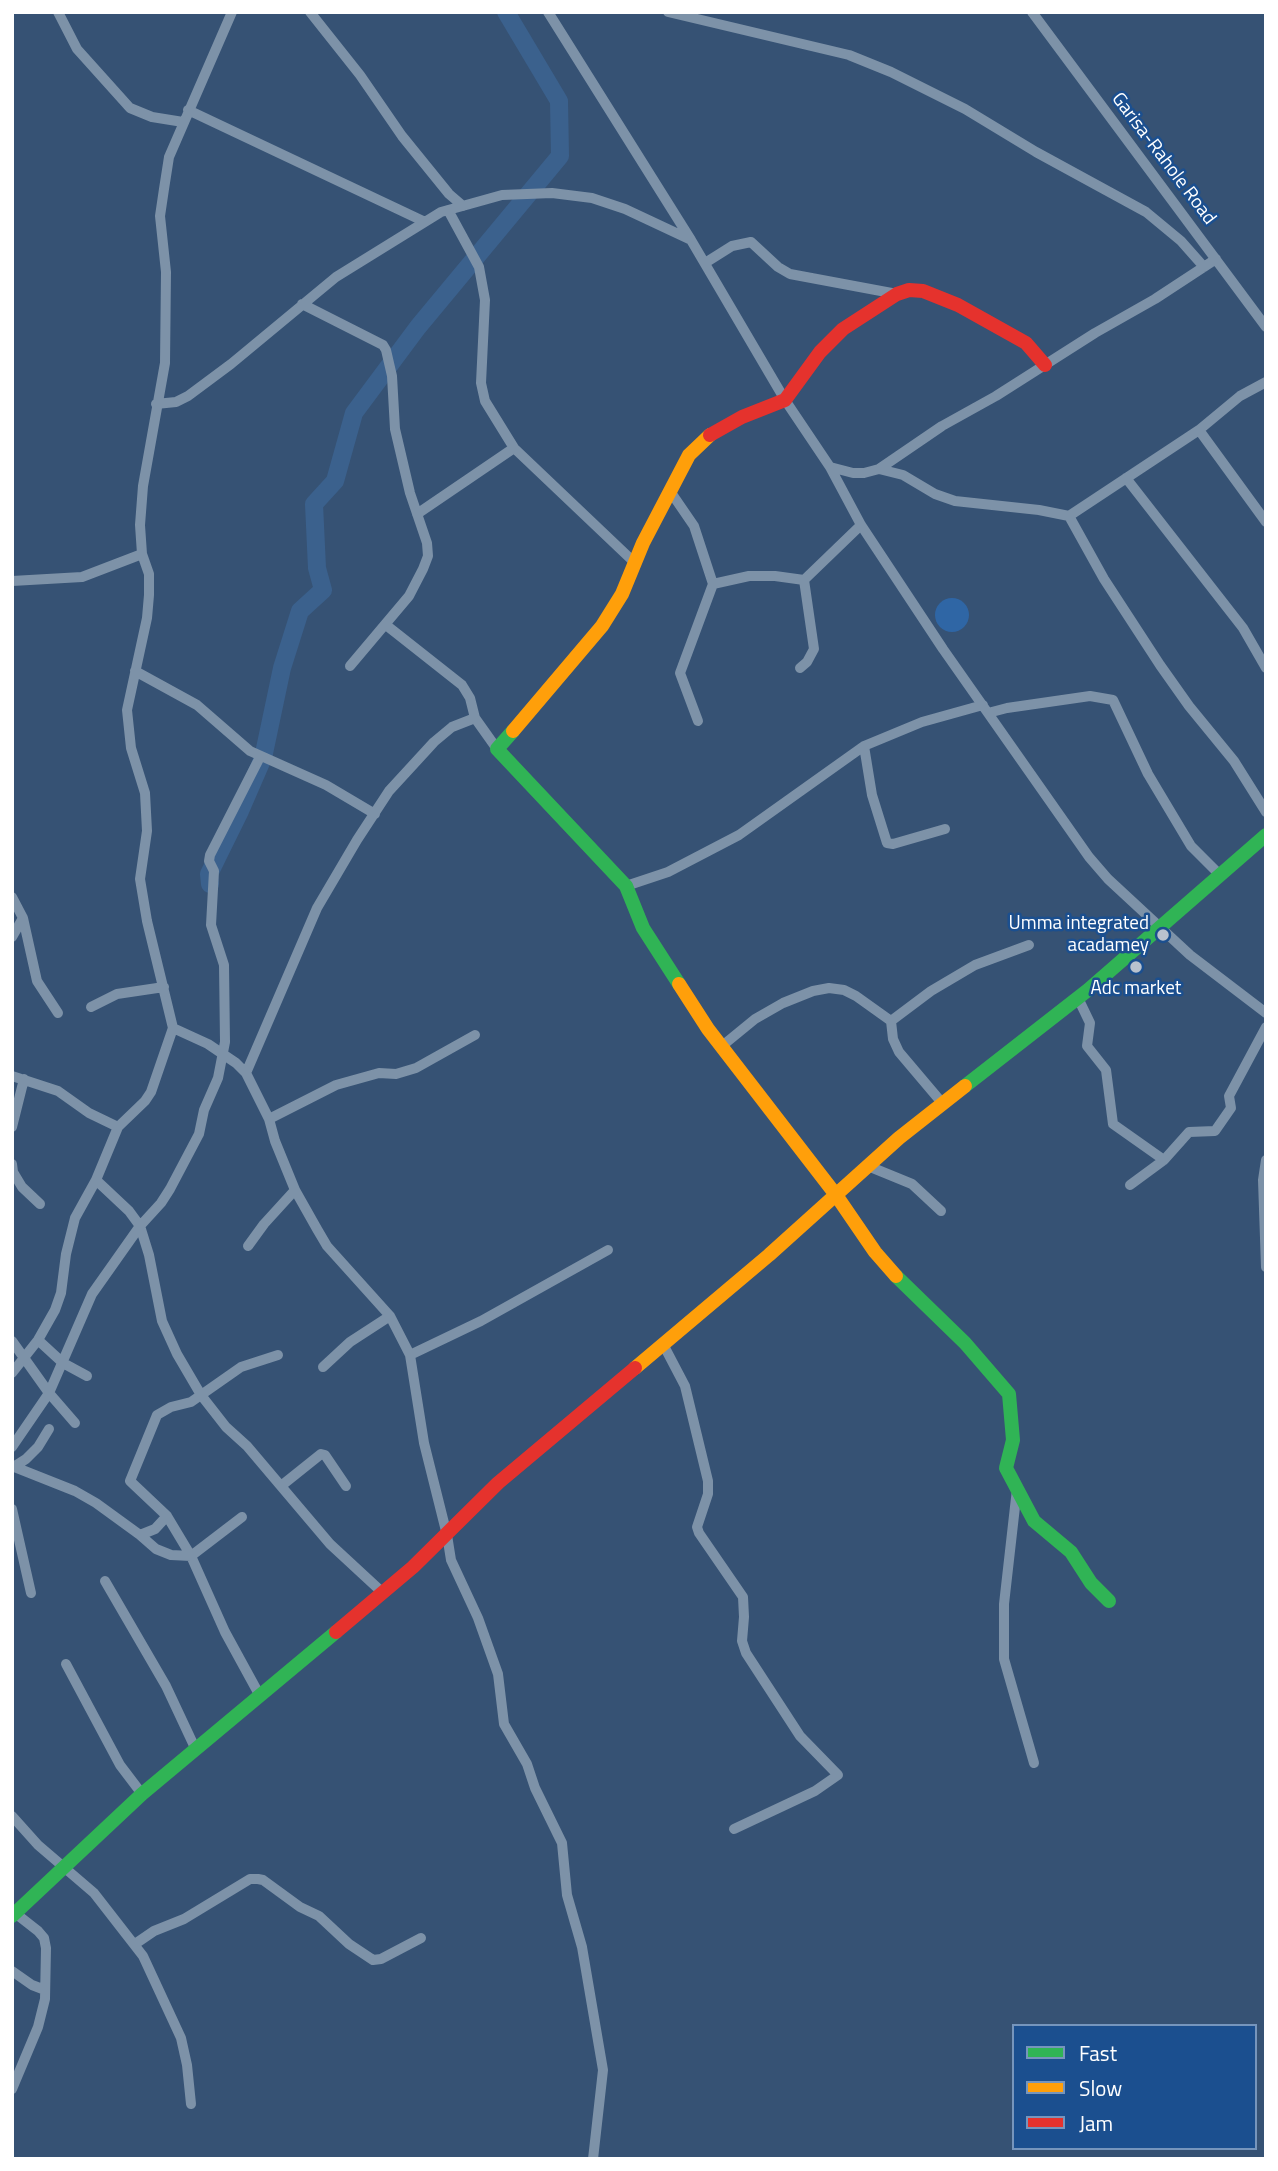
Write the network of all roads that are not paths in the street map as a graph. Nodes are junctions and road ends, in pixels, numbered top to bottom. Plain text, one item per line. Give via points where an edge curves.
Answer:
1 (58, 12) edge
2 (232, 12) edge
3 (310, 12) edge
4 (548, 12) edge
5 (668, 12) edge
6 (1032, 12) edge
7 (188, 110) junction
8 (183, 121) junction
9 (463, 206) junction
10 (447, 210) junction
11 (424, 221) junction
12 (691, 240) junction
13 (1216, 259) junction
14 (705, 263) junction
15 (1204, 267) junction
16 (897, 294) junction
17 (302, 304) junction
18 (1266, 327) edge
19 (1045, 365) junction
20 (1266, 382) edge
21 (785, 400) junction
22 (156, 404) junction
23 (1199, 430) junction
24 (514, 448) junction
25 (830, 467) junction
26 (879, 469) junction
27 (1126, 478) junction
28 (670, 491) junction
29 (417, 514) junction
30 (1069, 516) junction
31 (1266, 522) edge
32 (862, 525) junction
33 (142, 554) junction
34 (635, 563) junction
35 (804, 580) junction
36 (12, 581) edge
37 (713, 584) junction
38 (386, 625) junction
39 (350, 666) dead end
40 (800, 668) dead end
41 (1266, 668) edge
42 (135, 671) junction
43 (986, 709) junction
44 (475, 718) junction
45 (698, 721) dead end
46 (863, 746) junction
47 (497, 749) junction
48 (260, 757) junction
49 (1266, 812) edge
50 (374, 814) junction
51 (945, 829) dead end
52 (1266, 835) edge
53 (1220, 875) junction
54 (625, 886) junction
55 (12, 897) edge
56 (23, 918) junction
57 (1160, 927) junction
58 (12, 937) edge
59 (1029, 945) dead end
60 (164, 987) junction
61 (1078, 998) junction
62 (91, 1007) dead end
63 (58, 1013) dead end
64 (1266, 1013) edge
65 (891, 1021) junction
66 (1266, 1027) edge
67 (173, 1028) junction
68 (475, 1035) dead end
69 (722, 1046) junction
70 (223, 1055) junction
71 (246, 1073) junction
72 (12, 1076) edge
73 (24, 1079) junction
74 (943, 1104) junction
75 (269, 1119) junction
76 (12, 1127) edge
77 (118, 1127) junction
78 (1164, 1160) junction
79 (1266, 1160) edge
80 (12, 1164) edge
81 (869, 1166) junction
82 (96, 1180) junction
83 (1130, 1185) dead end
84 (295, 1190) junction
85 (836, 1195) junction
86 (40, 1204) dead end
87 (941, 1211) dead end
88 (140, 1226) junction
89 (248, 1246) dead end
90 (608, 1250) dead end
91 (1266, 1267) edge
92 (390, 1316) junction
93 (38, 1340) junction
94 (12, 1341) edge
95 (663, 1344) junction
96 (410, 1354) junction
97 (278, 1355) dead end
98 (24, 1358) junction
99 (62, 1363) junction
100 (323, 1367) dead end
101 (12, 1373) edge
102 (87, 1376) dead end
103 (49, 1393) junction
104 (201, 1395) junction
105 (75, 1423) dead end
106 (49, 1429) dead end
107 (12, 1447) edge
108 (14, 1466) edge
109 (281, 1486) junction
110 (346, 1486) dead end
111 (1017, 1489) junction
112 (12, 1509) edge
113 (167, 1516) junction
114 (242, 1517) dead end
115 (140, 1535) junction
116 (447, 1535) junction
117 (191, 1556) junction
118 (105, 1581) dead end
119 (31, 1592) dead end
120 (383, 1593) junction
121 (1110, 1601) dead end
122 (66, 1664) dead end
123 (260, 1696) junction
124 (196, 1750) junction
125 (1034, 1763) dead end
126 (142, 1794) junction
127 (12, 1816) edge
128 (734, 1829) dead end
129 (63, 1866) junction
130 (14, 1915) edge
131 (421, 1938) dead end
132 (135, 1944) junction
133 (12, 1971) edge
134 (45, 1990) junction
135 (12, 2090) edge
136 (191, 2104) dead end
137 (593, 2159) edge

1 - 8 street via 82,55 131,108 152,117
2 - 7 street
3 - 9 street via 402,136
4 - 12 street
5 - 15 street via 817,46 891,72 1146,212
6 - 13 street, Garisa-Rahole Road
7 - 8 street
7 - 11 street
8 - 22 street via 169,157 160,216 166,272 164,363
9 - 10 street
9 - 12 street via 502,195 552,193 592,198
10 - 11 street
10 - 24 street via 479,267 485,300 481,383 485,401
11 - 17 street
12 - 14 street
13 - 15 street
13 - 18 street, Garisa-Rahole Road
14 - 16 street via 732,246 751,242 790,274
14 - 21 street
15 - 19 street
16 - 19 street via 923,291 958,305 1026,343
16 - 21 street via 831,339
17 - 22 street via 188,396
17 - 29 street via 386,350 395,429
19 - 26 street
20 - 23 street via 1229,404
21 - 25 street
21 - 28 street via 713,432 689,455
22 - 33 street via 143,486
23 - 27 street
23 - 31 street
24 - 29 street
24 - 34 street
25 - 26 street via 853,473
25 - 32 street
26 - 30 street via 903,475 955,501
27 - 30 street
27 - 41 street via 1242,628
28 - 34 street
28 - 37 street via 694,526
29 - 38 street via 428,556 409,596
30 - 49 street via 1160,666 1234,761
32 - 35 street
32 - 43 street
33 - 36 street via 82,577
33 - 42 street via 149,574 149,595
34 - 47 street via 602,626
35 - 37 street via 749,576
35 - 40 street via 814,649
37 - 45 street via 680,673
38 - 39 street
38 - 44 street via 462,685
42 - 48 street via 197,705
42 - 60 street via 127,721 145,793 147,831 140,879
43 - 46 street via 922,722
43 - 53 street via 1090,696 1113,700 1148,775 1191,846
43 - 57 street via 1088,857
44 - 47 street
44 - 50 street via 452,727 434,742
46 - 51 street via 887,842
46 - 54 street via 739,835 668,872
47 - 54 street
48 - 50 street via 326,785
48 - 70 street via 209,862 214,871 211,925 224,965
50 - 71 street via 317,908
52 - 53 street
53 - 57 street
54 - 69 street via 643,928
55 - 56 street
56 - 58 street
56 - 63 street via 37,981
57 - 61 street
57 - 64 street
59 - 65 street via 975,965 930,990
60 - 62 street via 131,990
60 - 67 street
61 - 74 street
61 - 78 street via 1090,1023 1087,1046 1106,1070 1113,1124
65 - 69 street via 856,996 829,988 783,1003
65 - 74 street via 899,1052
66 - 78 street via 1229,1096 1231,1108 1215,1131 1189,1132
67 - 70 street
67 - 77 street via 151,1093
68 - 75 street via 416,1068 336,1085
69 - 85 street
70 - 71 street
70 - 88 street via 194,1145 161,1203
71 - 75 street
72 - 73 street
73 - 76 street
73 - 77 street via 58,1091
74 - 81 street
75 - 84 street
77 - 82 street
78 - 83 street
79 - 91 street
80 - 86 street via 22,1187
81 - 85 street
81 - 87 street via 912,1184
82 - 88 street
82 - 93 street via 75,1218 61,1293
84 - 89 street
84 - 92 street via 327,1246
85 - 95 street
85 - 111 street via 894,1274 965,1343 1009,1394 1013,1440 1006,1468
88 - 99 street via 92,1294
88 - 104 street via 162,1321
90 - 96 street via 481,1321
92 - 96 street
92 - 100 street via 350,1342
93 - 98 street
93 - 99 street
94 - 98 street
95 - 116 street via 498,1483
95 - 128 street via 685,1387 708,1481 699,1533 743,1597 746,1653 800,1736 838,1775 815,1791
96 - 116 street via 424,1443
97 - 104 street via 240,1367
98 - 101 street
98 - 103 street
99 - 102 street
99 - 103 street
103 - 105 street
103 - 107 street
104 - 109 street
104 - 113 street via 157,1415 132,1471 130,1481
106 - 108 street via 38,1447
108 - 115 street via 86,1497
109 - 110 street via 321,1454
109 - 120 street via 330,1544
111 - 121 street via 1034,1521 1071,1552 1091,1583
111 - 125 street via 1004,1604 1004,1658
112 - 119 street
113 - 115 street via 155,1529
113 - 117 street
114 - 117 street
115 - 117 street via 156,1549
116 - 120 street
116 - 137 street via 450,1560 498,1674 504,1724 562,1843 603,2070
117 - 123 street
118 - 124 street via 166,1686
120 - 123 street
122 - 126 street via 120,1765
123 - 124 street
124 - 126 street
126 - 129 street
127 - 129 street
129 - 130 street
129 - 132 street via 94,1894
130 - 134 street via 44,1938
131 - 132 street via 373,1960 318,1916 263,1880 250,1879
132 - 136 street via 181,2038
133 - 134 street
134 - 135 street via 38,2027

